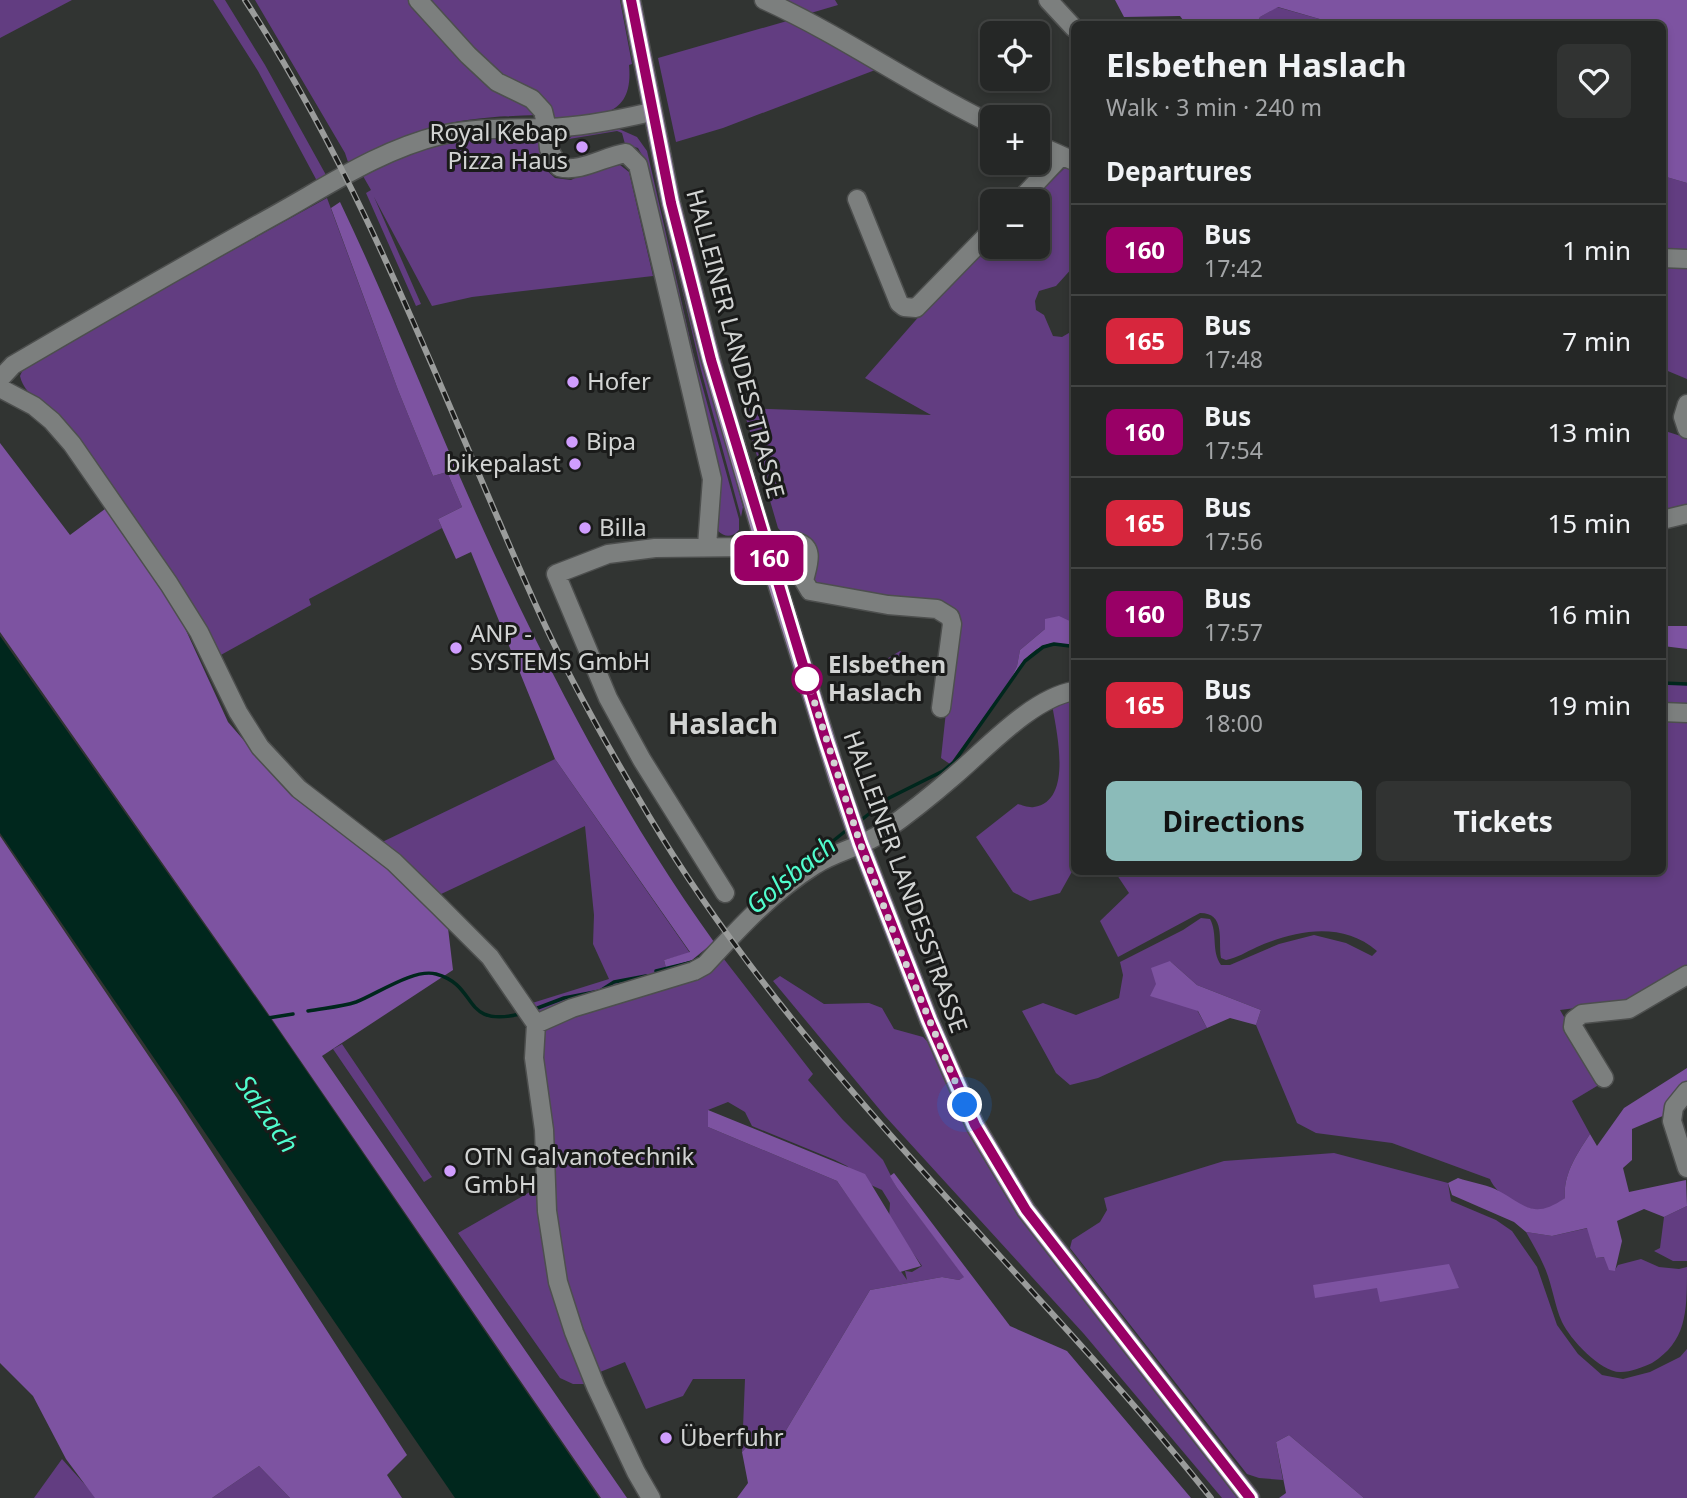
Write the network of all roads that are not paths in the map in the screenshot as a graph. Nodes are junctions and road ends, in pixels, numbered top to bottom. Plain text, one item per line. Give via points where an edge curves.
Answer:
1 (418, 0) edge
2 (631, 0) edge
3 (764, 0) edge
4 (1048, 0) edge
5 (1071, 25) edge
6 (651, 113) junction
7 (980, 118) edge
8 (547, 128) junction
9 (1050, 151) edge
10 (1068, 159) edge
11 (1033, 189) edge
12 (857, 199) dead end
13 (980, 242) edge
14 (1666, 258) edge
15 (1687, 259) edge
16 (0, 379) edge
17 (0, 387) edge
18 (1687, 404) edge
19 (1687, 429) edge
20 (1687, 514) edge
21 (1666, 519) edge
22 (765, 545) junction
23 (707, 546) junction
24 (1071, 692) edge
25 (941, 709) dead end
26 (1666, 712) edge
27 (1687, 713) edge
28 (858, 839) junction
29 (725, 893) dead end
30 (1687, 975) edge
31 (536, 1024) junction
32 (1604, 1078) dead end
33 (1687, 1091) edge
34 (1687, 1168) edge
35 (651, 1498) edge
36 (1250, 1498) edge

1 - 8 street via 497,82 532,99 543,111
2 - 6 main road, HALLEINER LANDESSTRASSE
3 - 7 street
4 - 5 street
6 - 8 street
6 - 22 main road, HALLEINER LANDESSTRASSE via 711,360
8 - 16 street via 477,128 389,152 141,289 13,365
8 - 23 street via 548,149 559,167 568,170 626,153 638,165 712,479
9 - 10 street
10 - 11 street
12 - 13 street via 904,307 916,308
14 - 15 street
17 - 31 street via 34,406 72,444 169,584 260,747 299,789 394,862 490,957
18 - 19 street via 1683,417
20 - 21 street
22 - 23 street
22 - 25 street via 804,544 809,556 804,581 810,591 944,611 951,624
22 - 28 main road, HALLEINER LANDESSTRASSE
23 - 29 street via 608,554 556,573 608,698
24 - 28 street via 1036,706 880,835
26 - 27 street
28 - 31 street via 757,909 705,965 572,1007
28 - 36 main road, HALLEINER LANDESSTRASSE via 956,1084 1004,1176 1053,1247
30 - 32 street via 1629,1009 1582,1014 1574,1020 1573,1027
31 - 35 street via 534,1058 558,1282 596,1387
33 - 34 street via 1674,1107 1672,1121

